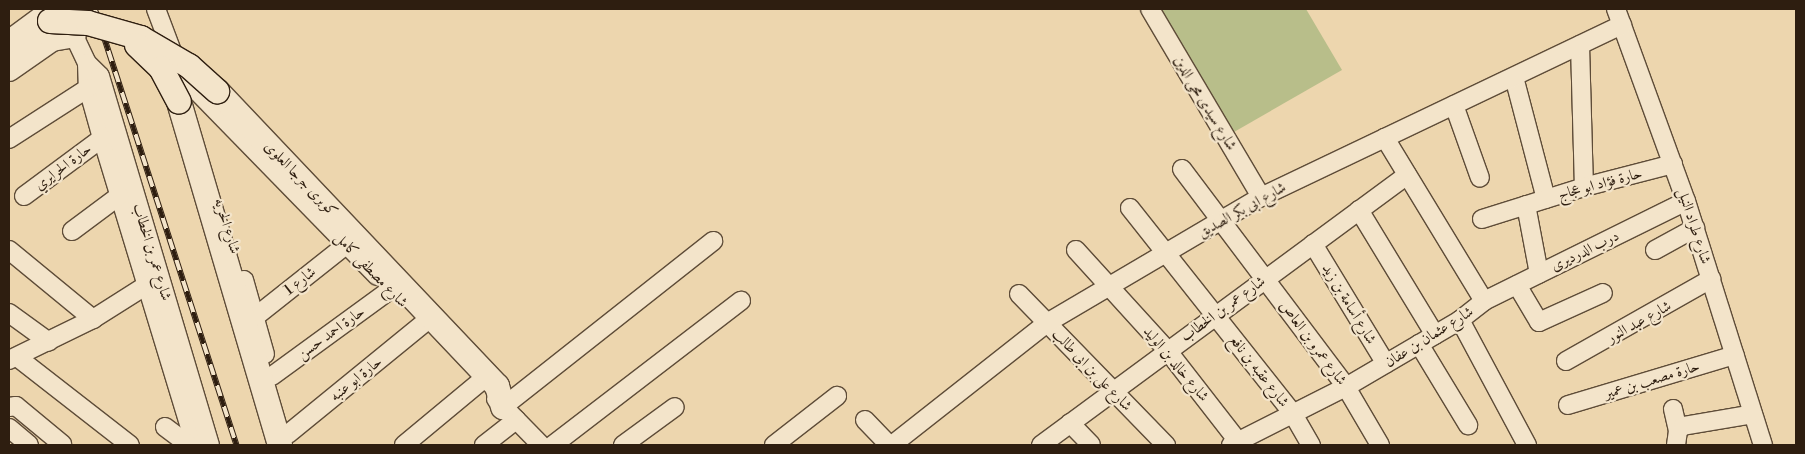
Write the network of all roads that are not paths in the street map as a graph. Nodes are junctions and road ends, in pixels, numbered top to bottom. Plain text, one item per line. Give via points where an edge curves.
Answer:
1 (156, 9) edge
2 (1150, 9) edge
3 (56, 16) edge
4 (1619, 17) edge
5 (74, 35) junction
6 (9, 43) edge
7 (1580, 45) junction
8 (9, 52) edge
9 (9, 61) edge
10 (87, 63) junction
11 (9, 69) edge
12 (180, 74) junction
13 (1514, 77) junction
14 (88, 88) junction
15 (1454, 105) junction
16 (102, 138) junction
17 (1385, 138) junction
18 (9, 139) edge
19 (1674, 164) junction
20 (1182, 170) dead end
21 (1407, 175) junction
22 (1480, 178) dead end
23 (1584, 187) junction
24 (24, 196) dead end
25 (119, 196) junction
26 (1261, 197) junction
27 (1546, 199) junction
28 (1686, 202) junction
29 (1526, 204) junction
30 (1130, 208) dead end
31 (1359, 210) junction
32 (1482, 220) dead end
33 (1220, 221) junction
34 (1695, 228) junction
35 (72, 231) dead end
36 (713, 242) dead end
37 (1313, 244) junction
38 (346, 245) junction
39 (9, 250) edge
40 (1076, 250) dead end
41 (1655, 250) dead end
42 (1166, 252) junction
43 (1539, 274) junction
44 (1264, 279) junction
45 (1711, 279) junction
46 (1517, 285) junction
47 (145, 286) junction
48 (1108, 286) junction
49 (390, 290) junction
50 (1603, 293) dead end
51 (1019, 294) dead end
52 (741, 301) dead end
53 (1484, 301) junction
54 (9, 313) edge
55 (1216, 315) junction
56 (255, 317) junction
57 (93, 319) junction
58 (1460, 320) junction
59 (423, 324) junction
60 (1047, 324) junction
61 (1427, 339) junction
62 (48, 342) junction
63 (1167, 350) junction
64 (1735, 355) junction
65 (13, 359) edge
66 (1566, 361) dead end
67 (1386, 364) junction
68 (272, 376) junction
69 (480, 382) junction
70 (1346, 387) junction
71 (1113, 390) junction
72 (837, 396) dead end
73 (1568, 404) dead end
74 (9, 407) edge
75 (675, 407) dead end
76 (1673, 409) dead end
77 (510, 413) junction
78 (1293, 414) junction
79 (1753, 414) junction
80 (864, 420) dead end
81 (1070, 423) junction
82 (1468, 425) dead end
83 (165, 427) dead end
84 (9, 428) edge
85 (1677, 438) edge
86 (286, 442) edge
87 (62, 444) edge
88 (628, 444) edge
89 (1237, 444) edge
90 (29, 445) edge
91 (130, 445) edge
92 (188, 445) edge
93 (195, 445) edge
94 (210, 445) edge
95 (404, 445) edge
96 (484, 445) edge
97 (541, 445) edge
98 (553, 445) edge
99 (775, 445) edge
100 (890, 445) edge
101 (1041, 445) edge
102 (1091, 445) edge
103 (1166, 445) edge
104 (1311, 445) edge
105 (1380, 445) edge
106 (1528, 445) edge
107 (1763, 445) edge

1 - 12 street, شارع الحريه
2 - 26 street, شارع سيدى محى الدين
3 - 5 street, شارع عمر بن الخطاب
3 - 6 street
3 - 8 street
3 - 9 street
3 - 77 street, كوبرى جرجا العلوى, bridge via 141,38 189,66 217,91 497,386
3 - 86 street, bridge via 83,28 121,36 143,49 161,68 179,102
4 - 7 street, شارع ابى بكر الصديق
4 - 19 street, شارع طراد النيل
5 - 10 street, شارع عمر بن الخطاب
5 - 11 street via 52,39
7 - 13 street, شارع ابى بكر الصديق
7 - 23 street
10 - 14 street, شارع عمر بن الخطاب
10 - 94 street, شارع عمر بن الخطاب via 100,76
12 - 38 street, شارع مصطفى كامل
12 - 56 street, شارع الحريه
13 - 15 street, شارع ابى بكر الصديق
13 - 27 street
14 - 16 street, شارع عمر بن الخطاب
14 - 18 street
15 - 17 street, شارع ابى بكر الصديق
15 - 22 street
16 - 24 street, حارة الحرايري
16 - 25 street, شارع عمر بن الخطاب
17 - 21 street, شارع عثمان بن عفان
17 - 26 street, شارع ابى بكر الصديق
19 - 23 street, حارة فؤاد ابو عجاج
19 - 28 street, شارع طراد النيل
20 - 33 street, شارع عمرو بن العاص
21 - 31 street, شارع عمر بن الخطاب
21 - 53 street, شارع عثمان بن عفان
23 - 27 street, حارة فؤاد ابو عجاج
25 - 35 street
25 - 47 street, شارع عمر بن الخطاب
26 - 33 street, شارع ابى بكر الصديق
27 - 29 street, حارة فؤاد ابو عجاج
28 - 34 street, شارع طراد النيل
28 - 43 street, درب الدرديرى
29 - 32 street, حارة فؤاد ابو عجاج
29 - 43 street
30 - 42 street, شارع عقبه بن نافع
31 - 37 street, شارع عمر بن الخطاب
31 - 61 street
33 - 42 street, شارع ابى بكر الصديق
33 - 44 street, شارع عمرو بن العاص
34 - 41 street
34 - 45 street, شارع طراد النيل
36 - 77 street
37 - 44 street, شارع عمر بن الخطاب
37 - 67 street, شارع أسامة بن زيد
38 - 49 street, شارع مصطفى كامل
38 - 56 street, شارع 1
39 - 57 street
40 - 48 street, شارع خالد بن الوليد
42 - 48 street, شارع ابى بكر الصديق
42 - 55 street, شارع عقبه بن نافع
43 - 46 street, درب الدرديرى
44 - 55 street, شارع عمر بن الخطاب
44 - 70 street, شارع عمرو بن العاص
45 - 64 street, شارع طراد النيل
45 - 66 street, شارع عبد النور
46 - 50 street via 1539,322
46 - 53 street, درب الدرديرى
47 - 57 street
47 - 93 street, شارع عمر بن الخطاب
48 - 60 street, شارع ابى بكر الصديق
48 - 63 street, شارع خالد بن الوليد
49 - 59 street, شارع مصطفى كامل
49 - 68 street, حارة احمد حسن
51 - 60 street, شارع على بن ابى طالب
52 - 98 street
53 - 58 street, شارع عثمان بن عفان
54 - 62 street
55 - 63 street, شارع عمر بن الخطاب
55 - 78 street, شارع عقبه بن نافع
56 - 68 street, شارع الحريه
57 - 62 street
58 - 61 street, شارع عثمان بن عفان
58 - 106 street
59 - 69 street, شارع مصطفى كامل
59 - 86 street, حارة ابو عنبه
60 - 71 street, شارع على بن ابى طالب
60 - 100 street, شارع ابى بكر الصديق
61 - 67 street, شارع عثمان بن عفان
61 - 82 street
62 - 65 street
63 - 71 street, شارع عمر بن الخطاب
63 - 89 street, شارع خالد بن الوليد
64 - 73 street, حارة مصعب بن عمير
64 - 79 street, شارع طراد النيل
65 - 91 street
67 - 70 street, شارع عثمان بن عفان
68 - 86 street, شارع الحريه
69 - 77 street, شارع مصطفى كامل
69 - 95 street
70 - 78 street, شارع عثمان بن عفان
70 - 105 street, شارع عمرو بن العاص
71 - 81 street, شارع عمر بن الخطاب
71 - 103 street, شارع على بن ابى طالب
72 - 99 street
74 - 87 street via 14,404
75 - 88 street
76 - 85 street
77 - 96 street
77 - 97 street, شارع مصطفى كامل
78 - 89 street, شارع عثمان بن عفان
78 - 104 street, شارع عقبه بن نافع
79 - 85 street via 1683,426
79 - 107 street, شارع طراد النيل
80 - 100 street
81 - 101 street, شارع عمر بن الخطاب
81 - 102 street
83 - 92 street
84 - 90 street

